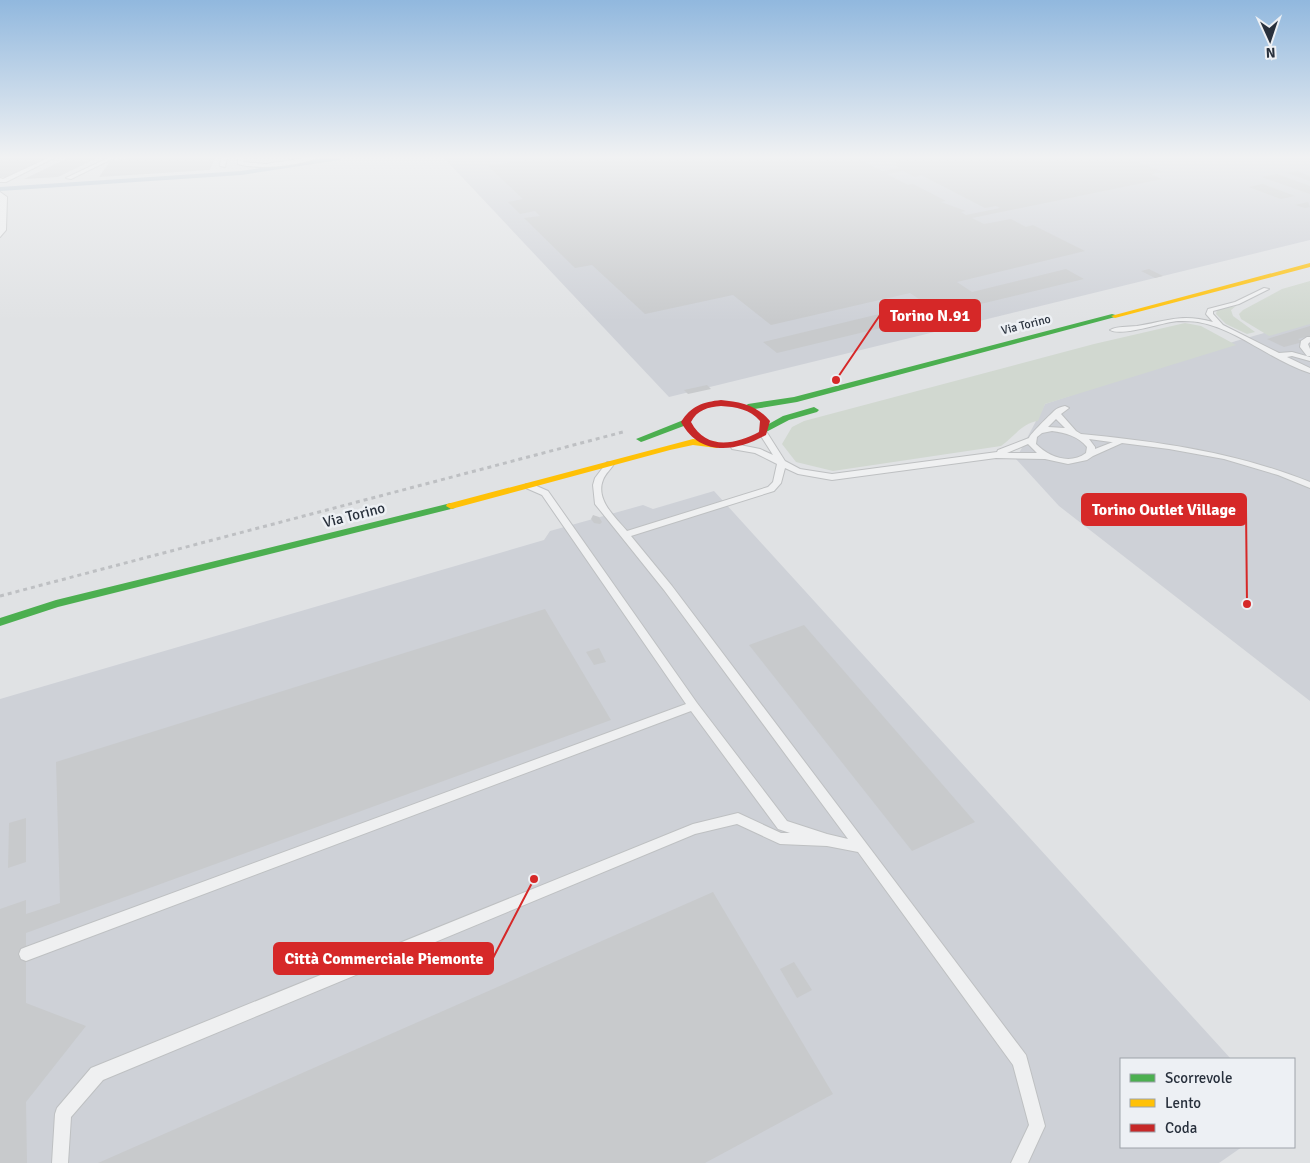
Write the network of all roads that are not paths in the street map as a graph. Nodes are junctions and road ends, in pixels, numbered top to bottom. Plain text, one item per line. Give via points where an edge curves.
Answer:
1 (4, 212) edge
2 (0, 235) edge
3 (1310, 265) edge
4 (1310, 277) edge
5 (1266, 289) junction
6 (1222, 327) junction
7 (1109, 331) joint
8 (1310, 339) edge
9 (1310, 354) edge
10 (1278, 355) junction
11 (1003, 358) dead end
12 (1310, 359) edge
13 (1310, 371) edge
14 (902, 384) dead end
15 (748, 407) junction
16 (824, 407) dead end
17 (1066, 408) dead end
18 (1056, 413) junction
19 (686, 422) junction
20 (764, 431) junction
21 (1040, 431) junction
22 (1077, 435) junction
23 (1032, 440) junction
24 (628, 442) dead end
25 (1134, 442) junction
26 (720, 445) junction
27 (1090, 454) junction
28 (996, 455) junction
29 (1047, 456) junction
30 (782, 463) junction
31 (610, 464) junction
32 (529, 486) junction
33 (1310, 486) edge
34 (626, 535) junction
35 (164, 565) dead end
36 (5, 608) dead end
37 (0, 622) edge
38 (693, 706) junction
39 (827, 840) junction
40 (862, 848) junction
41 (26, 954) dead end
42 (60, 1163) edge
43 (1019, 1163) edge

1 - 2 lane
3 - 15 main road, Via Torino via 794,400
4 - 5 main road
5 - 6 lane via 1236,303 1210,310 1209,314
5 - 7 main road
6 - 7 lane via 1186,319
6 - 10 lane
8 - 9 lane via 1304,347
10 - 12 lane via 1292,354
10 - 13 lane
11 - 14 main road, Via Torino
15 - 19 main road, Via Torino via 733,403 710,404 694,410
15 - 20 main road via 762,416
16 - 20 main road via 786,418
17 - 18 lane
18 - 21 lane
18 - 22 lane
19 - 24 main road
19 - 26 main road via 693,436
20 - 26 main road via 745,443
20 - 30 lane
21 - 22 lane via 1059,430
21 - 23 lane
22 - 25 lane
22 - 27 lane via 1091,447
23 - 28 lane
23 - 29 lane via 1036,449
25 - 27 lane via 1117,443
25 - 33 lane via 1232,457
26 - 30 lane via 746,448
26 - 31 main road, Via Torino via 693,442
27 - 29 lane via 1072,461
28 - 29 lane
28 - 30 lane via 832,477 798,471
30 - 34 lane via 777,483 771,490
31 - 32 main road, Via Torino
31 - 34 lane via 599,478 597,493 600,504
32 - 37 main road, Via Torino via 56,604
32 - 38 lane via 545,493
34 - 40 lane
35 - 36 main road
38 - 39 lane via 783,825
38 - 41 lane
39 - 40 lane
39 - 42 lane via 780,838 738,818 693,829 97,1074 63,1114
40 - 43 lane via 1020,1062 1037,1126

